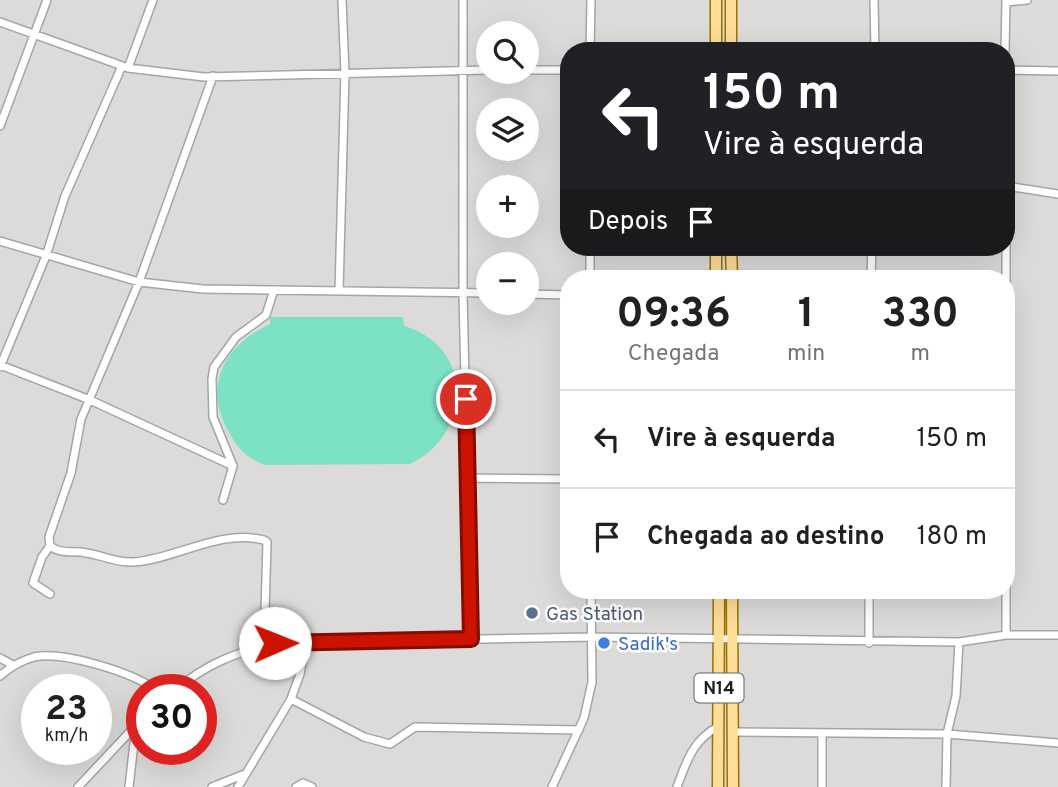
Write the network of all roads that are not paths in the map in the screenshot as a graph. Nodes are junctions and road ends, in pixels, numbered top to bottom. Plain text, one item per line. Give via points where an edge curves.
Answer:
1 (47, 0) edge
2 (153, 0) edge
3 (342, 0) edge
4 (463, 0) edge
5 (591, 0) edge
6 (716, 0) edge
7 (731, 0) edge
8 (874, 0) edge
9 (1027, 0) edge
10 (1006, 1) edge
11 (0, 22) edge
12 (32, 34) junction
13 (590, 42) edge
14 (716, 42) edge
15 (731, 42) edge
16 (875, 42) edge
17 (1005, 42) edge
18 (125, 67) junction
19 (463, 70) junction
20 (476, 70) edge
21 (539, 70) edge
22 (560, 70) edge
23 (1015, 70) edge
24 (1058, 71) edge
25 (345, 73) junction
26 (213, 76) junction
27 (0, 126) edge
28 (1015, 188) edge
29 (1058, 194) edge
30 (0, 241) edge
31 (46, 256) junction
32 (139, 282) junction
33 (274, 290) junction
34 (339, 291) junction
35 (463, 293) junction
36 (476, 293) edge
37 (539, 294) edge
38 (560, 295) edge
39 (0, 366) edge
40 (90, 400) junction
41 (233, 466) junction
42 (467, 478) junction
43 (560, 479) edge
44 (223, 500) dead end
45 (50, 546) junction
46 (50, 594) dead end
47 (591, 599) edge
48 (719, 599) edge
49 (732, 599) edge
50 (869, 599) edge
51 (1006, 599) edge
52 (1006, 635) junction
53 (1058, 635) edge
54 (591, 637) junction
55 (471, 639) junction
56 (719, 639) junction
57 (733, 639) junction
58 (306, 642) junction
59 (959, 642) junction
60 (869, 643) junction
61 (264, 646) junction
62 (0, 658) edge
63 (13, 665) junction
64 (127, 674) edge
65 (194, 674) edge
66 (0, 676) edge
67 (291, 699) junction
68 (719, 726) junction
69 (579, 730) junction
70 (733, 732) junction
71 (822, 733) junction
72 (947, 734) junction
73 (126, 736) edge
74 (1058, 743) edge
75 (132, 765) edge
76 (245, 774) junction
77 (78, 787) edge
78 (129, 787) edge
79 (212, 787) edge
80 (238, 787) edge
81 (296, 787) edge
82 (313, 787) edge
83 (552, 787) edge
84 (677, 787) edge
85 (719, 787) edge
86 (733, 787) edge
87 (822, 787) edge
88 (946, 787) edge

1 - 12 street
2 - 18 street
3 - 25 street
4 - 19 street
5 - 13 street
6 - 14 main road
7 - 15 main road
8 - 16 street
9 - 10 street
10 - 17 street
11 - 12 street
12 - 18 street
12 - 27 street
18 - 26 street
18 - 31 street via 65,196
19 - 20 street
19 - 25 street
19 - 35 street
21 - 22 street
23 - 24 street
25 - 26 street
25 - 34 street
26 - 32 street
28 - 29 street
30 - 31 street
31 - 32 street
31 - 39 street
32 - 33 street
32 - 40 street
33 - 34 street
33 - 41 street via 266,315 228,347 214,367 214,417
34 - 35 street
35 - 36 street
35 - 42 street
37 - 38 street
39 - 40 street
40 - 41 street
40 - 45 street via 77,432 71,473
41 - 44 street
42 - 43 street
42 - 55 street
45 - 46 street via 33,583
45 - 61 street via 58,552 136,562 213,541 264,540
47 - 54 street
48 - 56 main road, N14
49 - 57 main road, N14
50 - 60 street
51 - 52 street
52 - 53 street
52 - 59 street
54 - 55 street
54 - 56 street
54 - 69 street via 592,682
55 - 58 street
56 - 57 street
56 - 68 main road, N14
57 - 60 street
57 - 70 main road, N14
58 - 61 street
58 - 67 street
59 - 60 street
59 - 72 street via 956,696
61 - 65 street via 232,653
62 - 63 street
63 - 64 street via 36,657 61,658
63 - 66 street
67 - 69 street via 364,737 390,744 415,727
67 - 76 street
68 - 84 street via 698,740 689,753
68 - 85 main road, N14
69 - 83 street
70 - 71 street
70 - 86 main road, N14
71 - 72 street
71 - 87 street
72 - 74 street
72 - 88 street
73 - 77 street
75 - 78 street
76 - 79 street
76 - 80 street
81 - 82 street via 303,783

